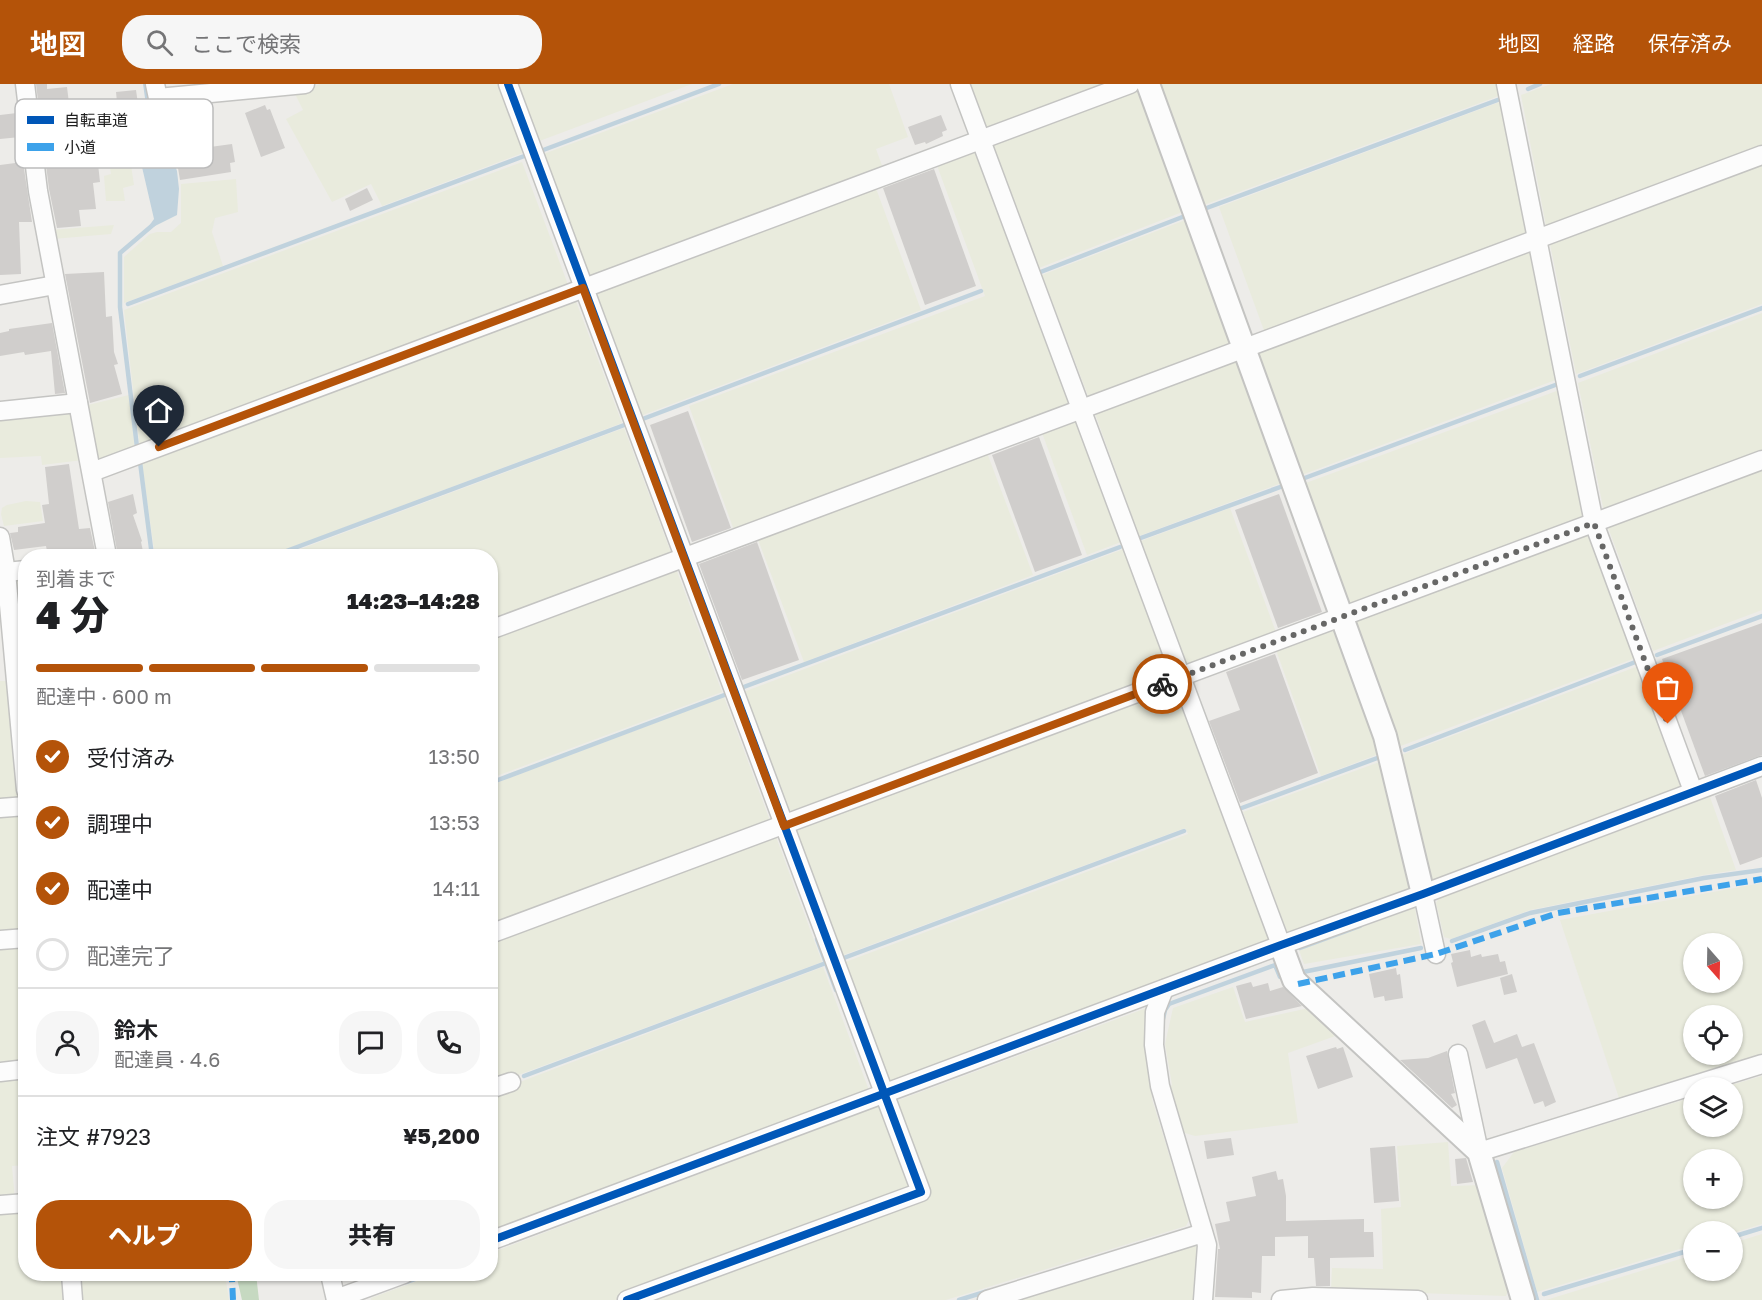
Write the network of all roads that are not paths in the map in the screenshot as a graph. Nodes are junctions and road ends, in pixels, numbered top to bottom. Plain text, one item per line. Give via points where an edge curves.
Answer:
1 (26, 84) edge
2 (154, 84) edge
3 (305, 84) edge
4 (508, 84) edge
5 (960, 84) edge
6 (1130, 84) edge
7 (1148, 84) edge
8 (1506, 84) edge
9 (28, 99) edge
10 (981, 139) junction
11 (1762, 155) edge
12 (35, 168) edge
13 (1537, 239) junction
14 (55, 285) junction
15 (583, 288) junction
16 (0, 295) edge
17 (1243, 349) junction
18 (78, 403) junction
19 (1081, 408) junction
20 (0, 411) edge
21 (1762, 460) edge
22 (92, 472) junction
23 (1594, 523) junction
24 (0, 540) edge
25 (105, 549) edge
26 (683, 558) junction
27 (18, 571) edge
28 (6, 572) junction
29 (1342, 618) junction
30 (498, 627) edge
31 (8, 677) edge
32 (1181, 677) junction
33 (18, 690) edge
34 (1762, 766) edge
35 (1693, 791) junction
36 (18, 807) edge
37 (0, 808) edge
38 (784, 826) junction
39 (1423, 894) junction
40 (498, 931) edge
41 (18, 939) edge
42 (0, 940) edge
43 (1281, 945) junction
44 (1436, 954) dead end
45 (1164, 989) junction
46 (1458, 1054) dead end
47 (1762, 1064) edge
48 (18, 1071) edge
49 (0, 1072) edge
50 (511, 1082) dead end
51 (498, 1086) edge
52 (883, 1094) junction
53 (1479, 1152) junction
54 (18, 1204) edge
55 (0, 1205) edge
56 (1203, 1233) junction
57 (498, 1238) edge
58 (72, 1281) edge
59 (332, 1281) edge
60 (385, 1281) edge
61 (336, 1299) edge
62 (73, 1300) edge
63 (627, 1300) edge
64 (987, 1300) edge
65 (1203, 1300) edge
66 (1281, 1300) edge
67 (1418, 1300) edge
68 (1523, 1300) edge

1 - 9 street
2 - 3 street via 158,98
4 - 15 street
5 - 10 street
6 - 10 street
7 - 17 street
8 - 13 street
10 - 15 street
10 - 19 street
11 - 13 street
12 - 14 street
13 - 17 street
13 - 23 street
14 - 16 street
14 - 18 street
15 - 22 street
15 - 26 street
17 - 19 street
17 - 29 street
18 - 20 street
18 - 22 street
19 - 26 street
19 - 32 street
21 - 23 street
22 - 25 street
23 - 29 street
23 - 35 street
24 - 28 street
26 - 30 street
26 - 38 street
27 - 28 street
28 - 31 street
29 - 32 street
29 - 39 street via 1385,736
31 - 33 street
32 - 38 street
32 - 43 street
34 - 35 street
35 - 39 street
36 - 37 street
38 - 40 street
38 - 52 street
39 - 43 street
39 - 44 street
41 - 42 street
43 - 45 street
43 - 53 street via 1294,981
45 - 52 street
45 - 56 street via 1155,1012 1155,1055 1160,1086
46 - 53 street
47 - 53 street
48 - 49 street
50 - 51 street
52 - 57 street
52 - 63 street via 921,1192
53 - 68 street
54 - 55 street
56 - 64 street
56 - 65 street via 1207,1245
58 - 62 street
59 - 61 street
60 - 61 street
66 - 67 street

